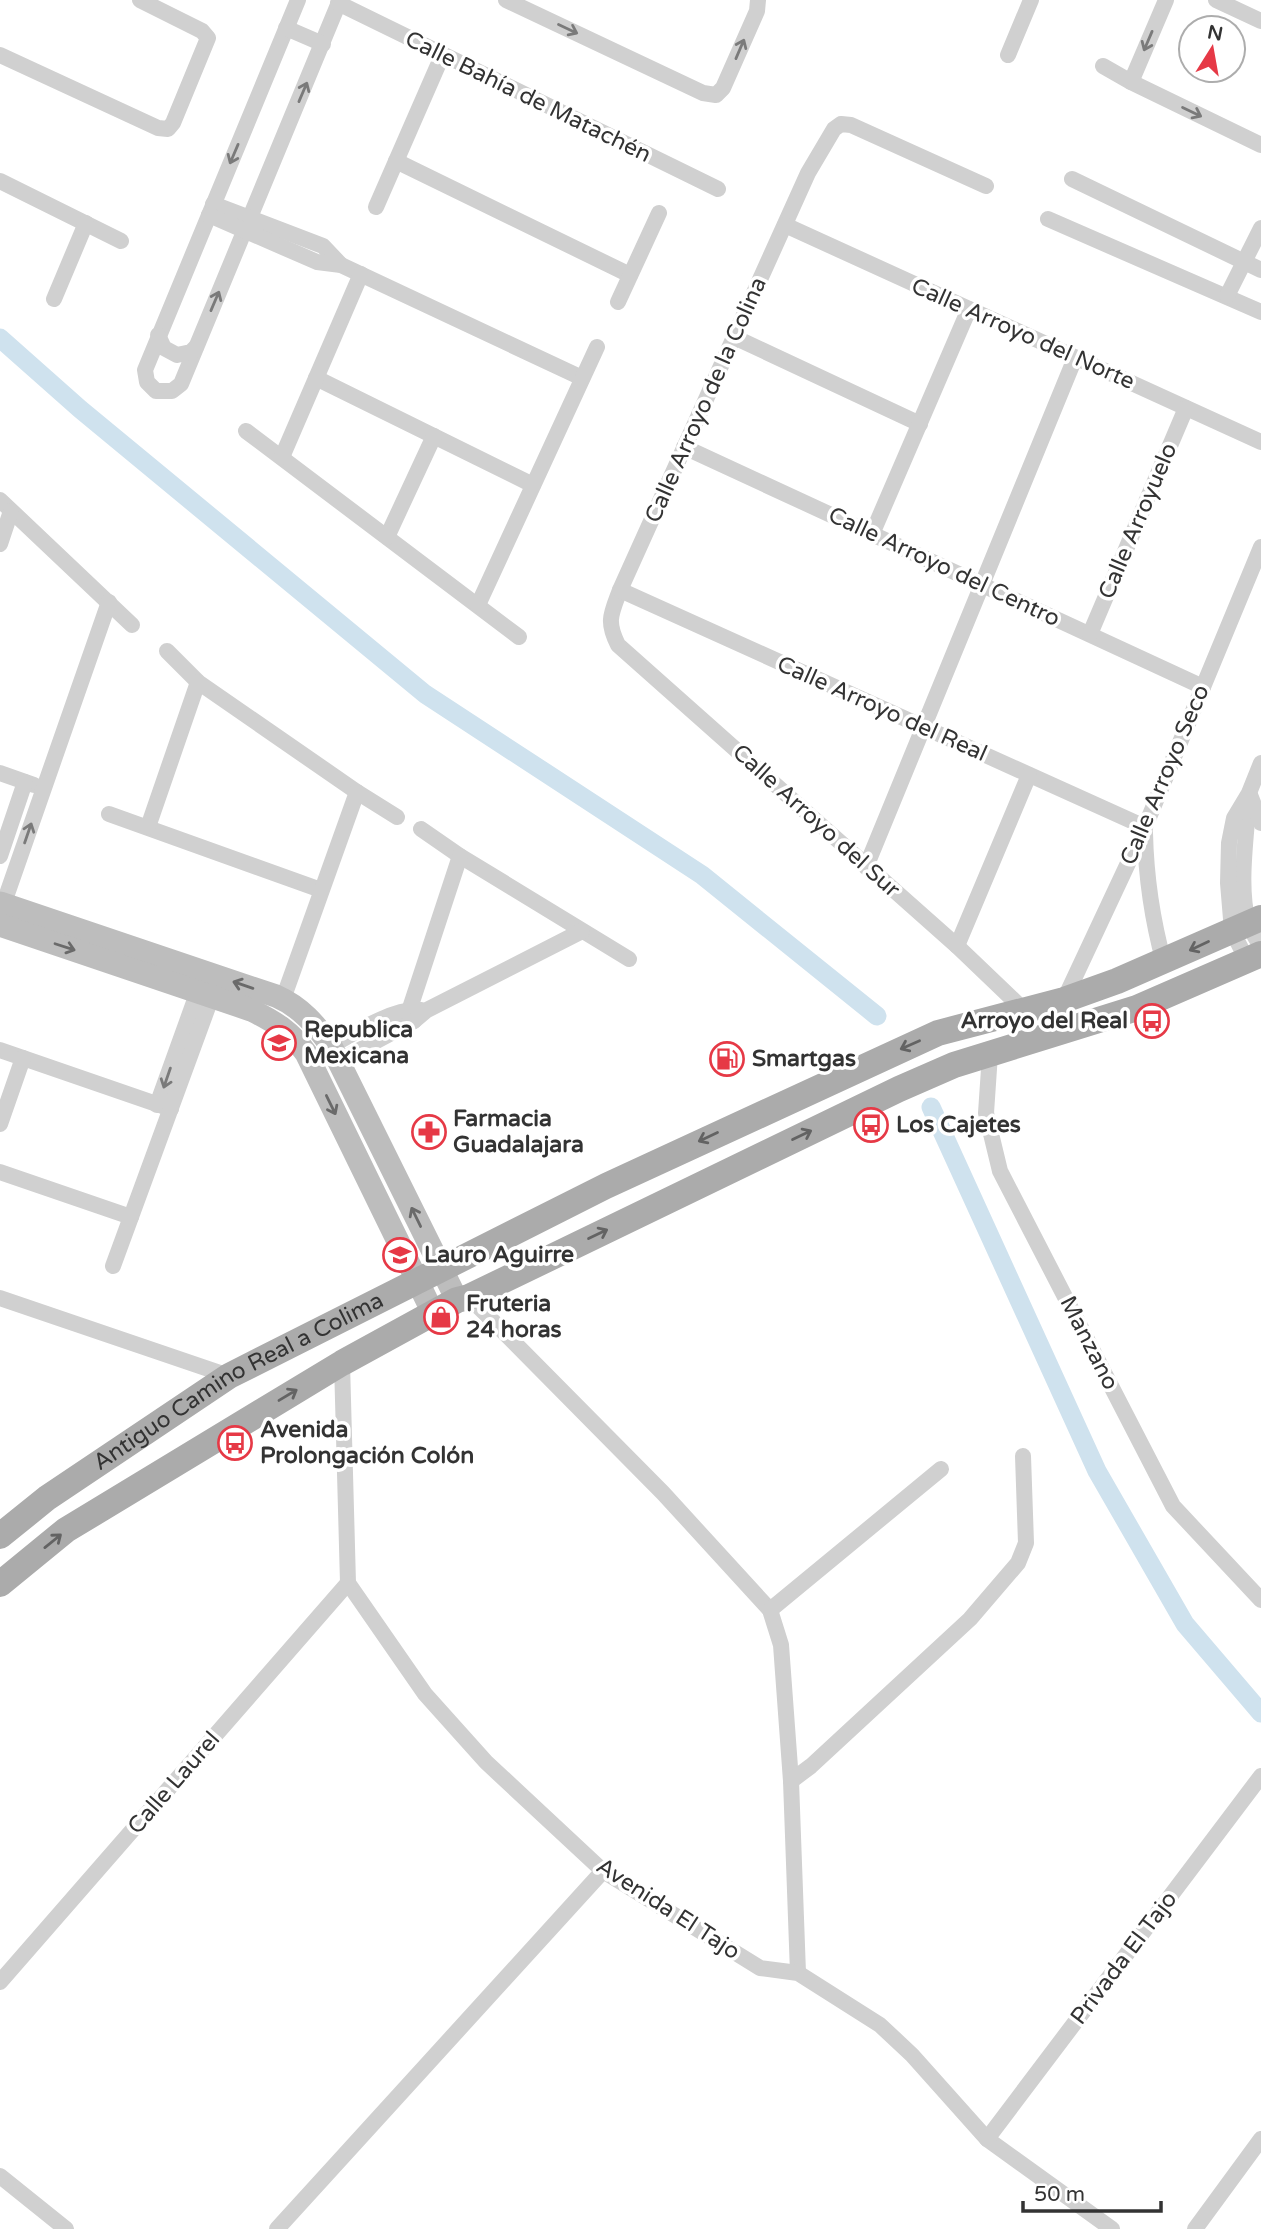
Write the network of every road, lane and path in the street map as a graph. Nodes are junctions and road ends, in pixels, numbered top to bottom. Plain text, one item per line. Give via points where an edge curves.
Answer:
1 (139, 0) edge
2 (298, 0) edge
3 (506, 0) edge
4 (758, 0) edge
5 (1031, 0) edge
6 (1166, 0) edge
7 (1216, 0) edge
8 (339, 2) edge
9 (1261, 21) edge
10 (286, 28) junction
11 (323, 44) junction
12 (0, 55) edge
13 (1008, 55) dead end
14 (442, 56) junction
15 (1103, 66) dead end
16 (1131, 82) junction
17 (1261, 145) edge
18 (396, 162) junction
19 (1072, 179) dead end
20 (0, 181) edge
21 (986, 186) dead end
22 (718, 189) dead end
23 (376, 207) dead end
24 (211, 209) junction
25 (659, 213) dead end
26 (1048, 219) dead end
27 (86, 223) junction
28 (247, 225) junction
29 (785, 225) junction
30 (1261, 228) edge
31 (121, 241) dead end
32 (1245, 261) junction
33 (1261, 270) edge
34 (361, 274) junction
35 (630, 275) junction
36 (1227, 296) junction
37 (54, 299) dead end
38 (618, 302) dead end
39 (970, 309) junction
40 (1261, 312) edge
41 (158, 335) junction
42 (734, 337) junction
43 (196, 347) junction
44 (597, 347) dead end
45 (1076, 358) junction
46 (316, 378) junction
47 (582, 378) junction
48 (1185, 408) junction
49 (920, 424) junction
50 (246, 431) dead end
51 (434, 436) junction
52 (1261, 442) edge
53 (684, 447) junction
54 (282, 457) junction
55 (533, 485) junction
56 (5, 506) edge
57 (873, 534) junction
58 (387, 537) junction
59 (0, 544) edge
60 (1261, 547) edge
61 (982, 584) junction
62 (620, 590) junction
63 (109, 602) junction
64 (478, 605) junction
65 (132, 625) dead end
66 (610, 629) joint
67 (1090, 635) junction
68 (519, 637) dead end
69 (167, 651) dead end
70 (198, 682) junction
71 (1203, 687) junction
72 (924, 727) junction
73 (1261, 763) edge
74 (0, 773) edge
75 (1029, 775) junction
76 (25, 782) junction
77 (43, 788) junction
78 (357, 792) junction
79 (109, 814) dead end
80 (397, 817) dead end
81 (1253, 819) edge
82 (148, 827) junction
83 (1145, 827) junction
84 (421, 829) dead end
85 (0, 856) edge
86 (460, 856) junction
87 (866, 867) junction
88 (1245, 881) junction
89 (1228, 883) junction
90 (321, 890) junction
91 (1, 912) edge
92 (582, 931) junction
93 (1252, 939) edge
94 (957, 946) junction
95 (629, 959) dead end
96 (1164, 962) junction
97 (205, 993) junction
98 (279, 998) junction
99 (1064, 1000) junction
100 (1025, 1011) junction
101 (417, 1013) junction
102 (0, 1050) edge
103 (335, 1054) junction
104 (990, 1054) junction
105 (23, 1058) junction
106 (164, 1107) junction
107 (0, 1124) edge
108 (0, 1172) edge
109 (131, 1217) junction
110 (113, 1266) dead end
111 (443, 1270) junction
112 (417, 1281) junction
113 (0, 1298) edge
114 (463, 1298) junction
115 (433, 1312) junction
116 (342, 1363) junction
117 (229, 1376) junction
118 (1023, 1456) dead end
119 (941, 1469) dead end
120 (0, 1536) edge
121 (348, 1583) junction
122 (0, 1584) edge
123 (1261, 1601) edge
124 (770, 1610) junction
125 (1261, 1776) edge
126 (791, 1781) junction
127 (603, 1871) junction
128 (798, 1973) junction
129 (0, 1982) edge
130 (987, 2139) junction
131 (1261, 2139) edge
132 (0, 2176) edge
133 (66, 2229) edge
134 (277, 2229) edge
135 (1112, 2229) edge
136 (1195, 2229) edge

1 - 12 street via 208,38 168,129
2 - 10 street
3 -> 4 street via 703,93 716,95 723,88
5 - 13 street
6 -> 16 street
7 - 9 street
8 - 11 street
8 - 14 street, Calle Bahía de Matachén
10 - 11 street
10 -> 24 street
28 -> 11 street
14 - 18 street
14 - 22 street, Calle Bahía de Matachén
15 - 16 street
16 -> 17 street
18 - 23 street
18 - 35 street
19 - 32 street
20 - 27 street
21 - 29 street, Calle Arroyo de la Colina via 841,124 808,173
24 - 28 street
24 - 41 street
25 - 35 street
26 - 36 street
27 - 31 street
27 - 37 street
28 - 34 street via 323,246 341,265
43 -> 28 street
29 - 39 street, Calle Arroyo del Norte
29 - 42 street, Calle Arroyo de la Colina
30 - 32 street
32 - 33 street
32 - 36 street
34 - 46 street
34 - 47 street
35 - 38 street
36 - 40 street
39 - 45 street, Calle Arroyo del Norte
39 - 49 street
41 - 43 street via 164,348 177,355
41 - 43 street via 145,376 151,387 161,392 181,384
42 - 49 street
42 - 53 street, Calle Arroyo de la Colina
44 - 47 street
45 - 48 street, Calle Arroyo del Norte
45 - 61 street
46 - 51 street
46 - 54 street
47 - 55 street
48 - 52 street, Calle Arroyo del Norte
48 - 67 street, Calle Arroyuelo
49 - 57 street
50 - 54 street
51 - 55 street
51 - 58 street
53 - 57 street, Calle Arroyo del Centro
53 - 62 street, Calle Arroyo de la Colina
54 - 58 street
55 - 64 street
56 - 59 street
56 - 63 street
57 - 61 street, Calle Arroyo del Centro
58 - 64 street
60 - 71 street, Calle Arroyo Seco
61 - 67 street, Calle Arroyo del Centro
61 - 72 street
62 - 66 street, Calle Arroyo de la Colina
62 - 72 street, Calle Arroyo del Real
63 - 65 street
63 - 77 street
64 - 68 street
66 - 87 street, Calle Arroyo del Sur via 618,645
67 - 71 street, Calle Arroyo del Centro
69 - 70 street
70 - 78 street
70 - 82 street
71 - 83 street, Calle Arroyo Seco
72 - 75 street, Calle Arroyo del Real
72 - 87 street
73 - 81 street via 1249,793
74 - 76 street
75 - 83 street, Calle Arroyo del Real
75 - 94 street
76 - 77 street
76 - 85 street
91 -> 77 street
78 - 80 street
78 - 90 street
79 - 82 street
81 - 88 street
81 - 89 street via 1229,843
82 - 90 street
83 - 96 street via 1145,873
83 - 99 street, Calle Arroyo Seco
84 - 86 street
86 - 92 street
86 - 101 street
87 - 94 street, Calle Arroyo del Sur
88 - 89 street
88 - 93 street
89 - 93 street
90 - 98 street via 301,952
91 -> 97 street
98 -> 91 street
92 - 95 street
92 - 101 street
93 -> 96 main road, Antiguo Camino Real a Colima
93 - 104 main road, Antiguo Camino Real a Colima via 1136,1008
94 - 100 street, Calle Arroyo del Sur
96 - 99 main road, Antiguo Camino Real a Colima
97 - 106 street
97 -> 112 street via 271,1020 294,1036
98 - 103 street via 315,1023
99 - 100 main road, Antiguo Camino Real a Colima
100 -> 111 main road, Antiguo Camino Real a Colima via 938,1032 679,1151
101 - 103 street
102 - 105 street
111 -> 103 street
114 -> 104 main road, Antiguo Camino Real a Colima via 899,1089
104 - 123 street, Manzano via 986,1113 1000,1171 1173,1506
105 - 106 street
105 - 107 street
106 - 109 street
108 - 109 street
109 - 110 street
111 - 112 main road, Antiguo Camino Real a Colima
111 - 114 street
112 - 115 street
112 - 117 main road, Antiguo Camino Real a Colima
113 - 117 street
114 - 115 main road, Antiguo Camino Real a Colima
114 - 124 street via 663,1493
115 - 116 main road, Antiguo Camino Real a Colima
116 - 121 street
122 -> 116 main road, Antiguo Camino Real a Colima via 66,1530
117 - 120 main road, Antiguo Camino Real a Colima via 47,1498
118 - 126 street via 1026,1544 1018,1563 970,1619
119 - 124 street
121 - 127 street, Avenida El Tajo via 425,1694 486,1762
121 - 129 street, Calle Laurel
124 - 126 street via 781,1645
125 - 130 street, Privada El Tajo
126 - 128 street
127 - 128 street, Avenida El Tajo via 760,1968
127 - 134 street
128 - 130 street, Avenida El Tajo via 880,2025
130 - 135 street, Avenida El Tajo
131 - 136 street
132 - 133 street

